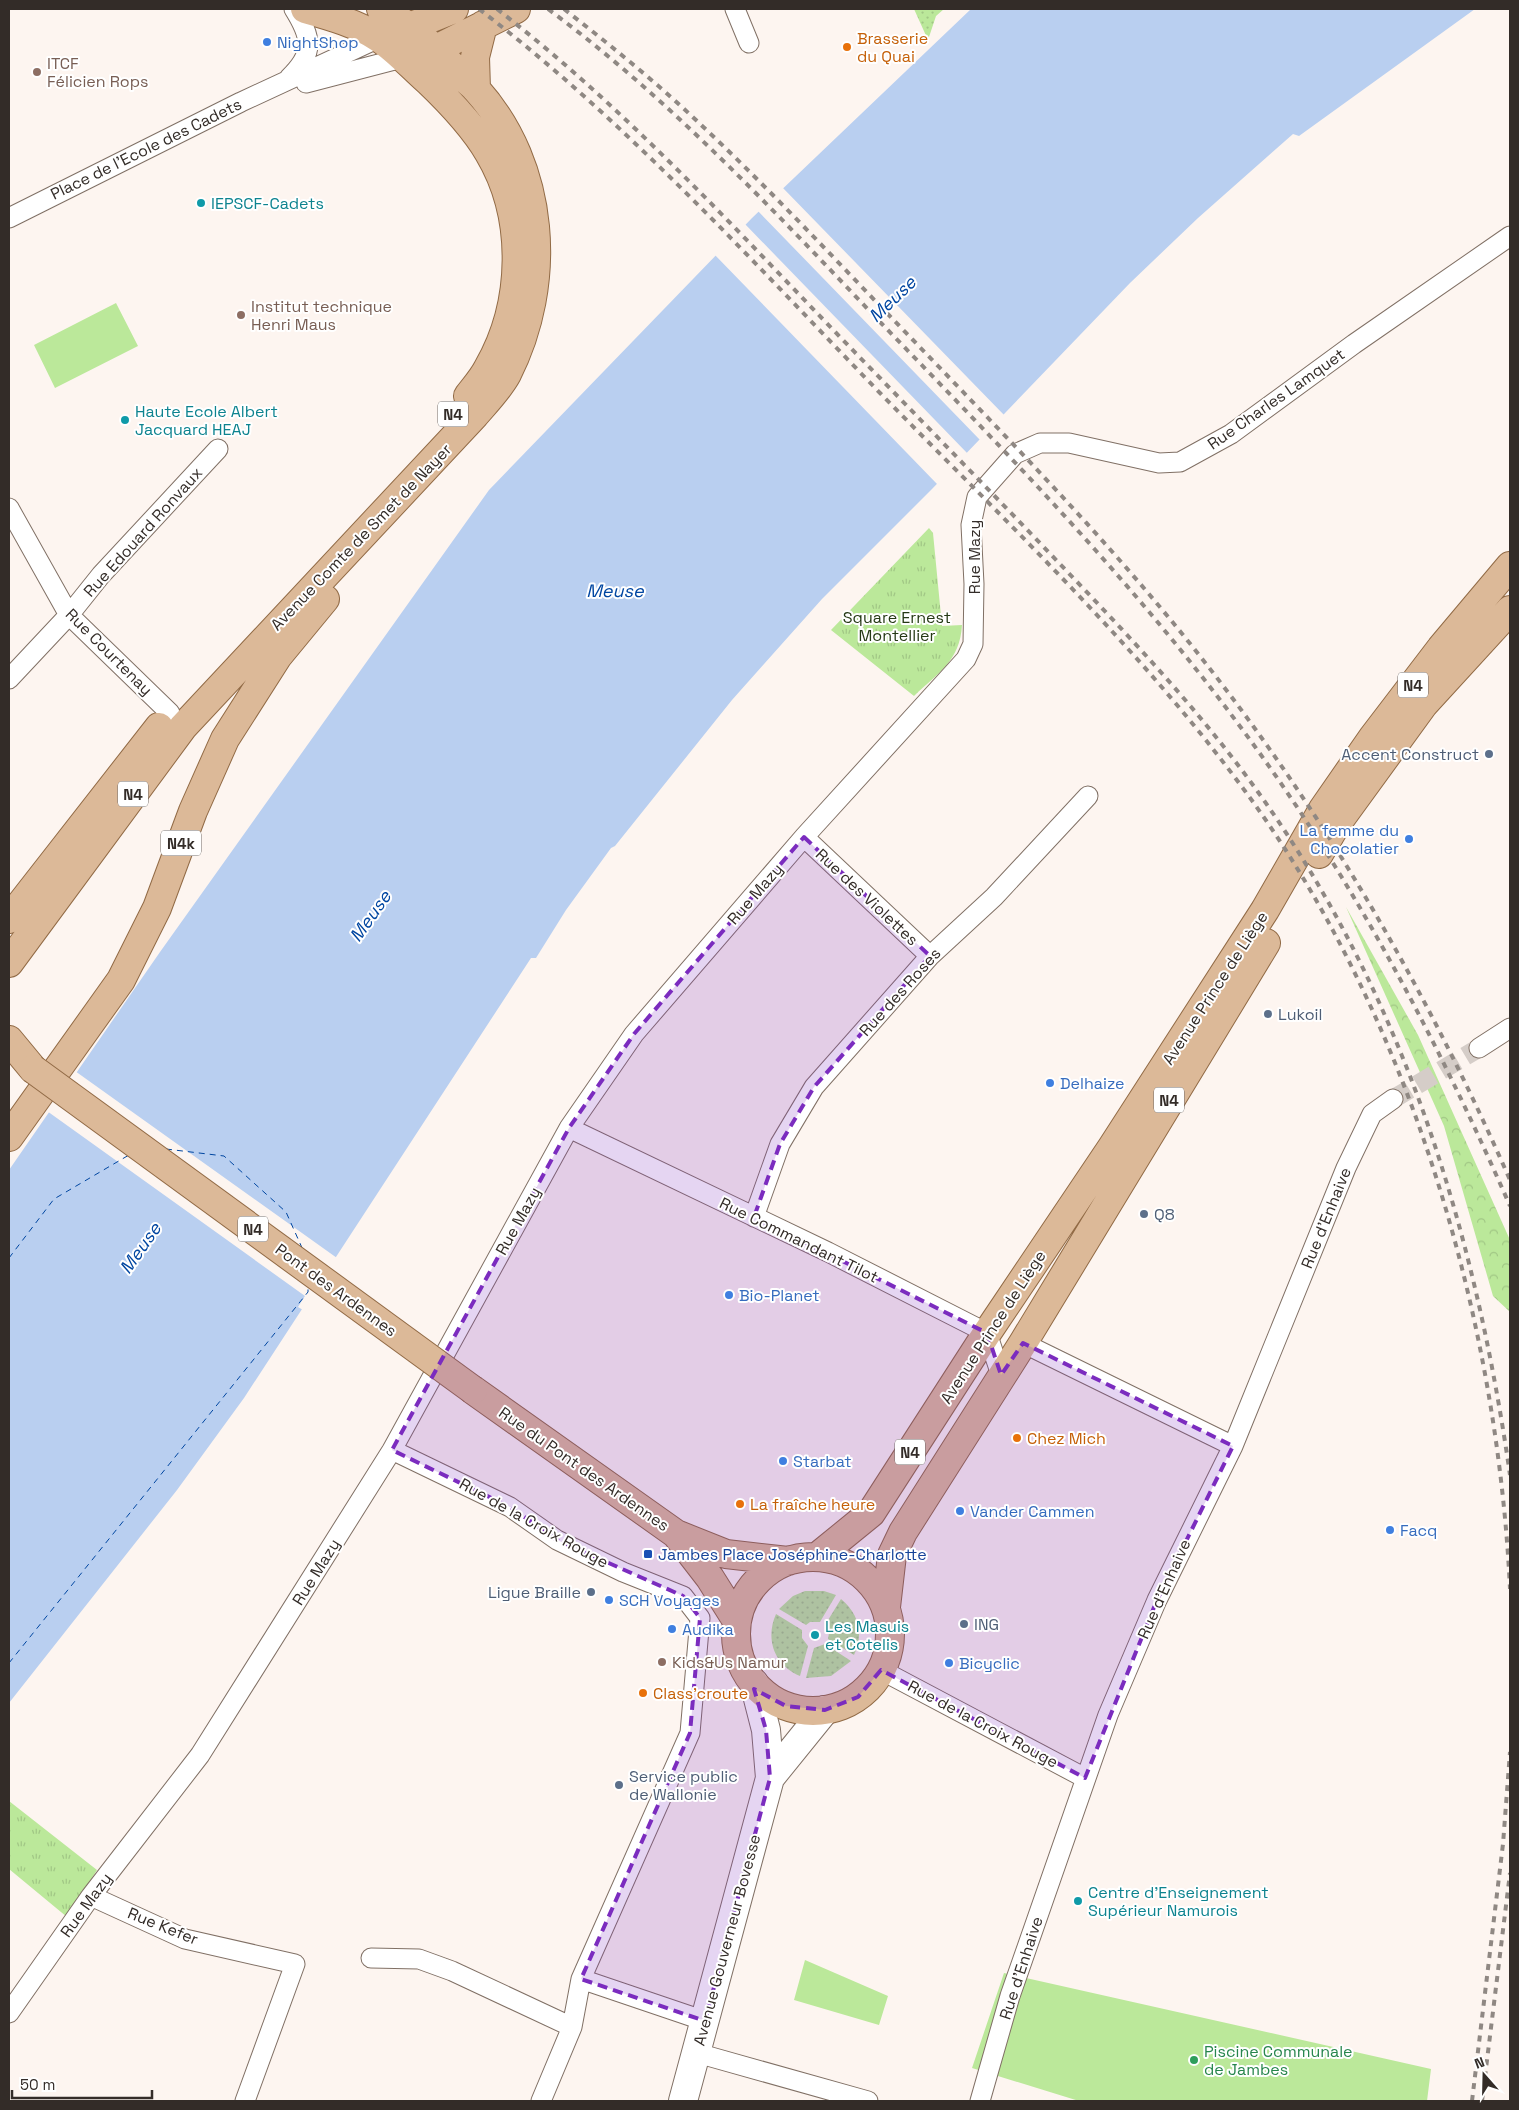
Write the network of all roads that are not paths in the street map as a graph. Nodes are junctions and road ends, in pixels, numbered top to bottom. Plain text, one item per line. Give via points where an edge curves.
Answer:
1 (294, 9) edge
2 (305, 9) edge
3 (381, 9) edge
4 (454, 9) edge
5 (516, 9) edge
6 (735, 9) edge
7 (483, 25) junction
8 (410, 27) junction
9 (379, 38) junction
10 (749, 43) dead end
11 (436, 49) junction
12 (402, 58) junction
13 (285, 82) junction
14 (476, 89) junction
15 (9, 218) edge
16 (1510, 236) edge
17 (218, 450) dead end
18 (1015, 454) joint
19 (9, 508) edge
20 (352, 549) junction
21 (1510, 566) edge
22 (1510, 610) edge
23 (69, 615) junction
24 (9, 679) edge
25 (170, 713) junction
26 (1088, 796) dead end
27 (804, 838) junction
28 (9, 919) edge
29 (930, 956) junction
30 (9, 963) edge
31 (1510, 1028) edge
32 (9, 1040) edge
33 (1479, 1048) tunnel mouth
34 (21, 1065) edge
35 (1392, 1099) tunnel mouth
36 (569, 1128) junction
37 (9, 1137) edge
38 (754, 1216) junction
39 (987, 1333) junction
40 (1023, 1342) junction
41 (1001, 1375) junction
42 (483, 1397) joint
43 (1233, 1446) junction
44 (392, 1450) junction
45 (676, 1534) junction
46 (817, 1557) junction
47 (788, 1561) junction
48 (886, 1607) junction
49 (737, 1621) junction
50 (881, 1670) junction
51 (754, 1683) junction
52 (825, 1710) junction
53 (770, 1778) junction
54 (1085, 1778) junction
55 (91, 1896) junction
56 (370, 1958) dead end
57 (582, 1979) junction
58 (9, 2013) edge
59 (705, 2021) junction
60 (572, 2027) junction
61 (697, 2053) junction
62 (245, 2101) edge
63 (540, 2101) edge
64 (683, 2101) edge
65 (868, 2101) edge
66 (980, 2101) edge

1 - 13 street, Place de l'Ecole des Cadets via 306,27 309,39 304,63
2 - 9 main road, N4
3 - 8 main road, N4
4 - 8 main road
5 - 7 main road
6 - 10 street
7 - 11 main road
7 - 14 main road via 475,57
8 - 9 main road
8 - 11 main road, Avenue Comte de Smet de Nayer / N4
9 - 12 main road, Avenue Comte de Smet de Nayer / N4
9 - 13 street, Place de l'Ecole des Cadets
11 - 12 main road
11 - 14 main road, Avenue Comte de Smet de Nayer / N4
12 - 13 street, Place de l'Ecole des Cadets via 307,83
12 - 25 main road, Avenue Comte de Smet de Nayer / N4 via 469,124 500,176 516,235 512,303 504,333 488,368 464,402
13 - 15 street, Place de l'Ecole des Cadets
14 - 20 main road, Avenue Comte de Smet de Nayer / N4 via 517,151 531,193 537,267 531,306 506,375 462,430
16 - 18 street, Rue Charles Lamquet via 1231,434 1180,462 1159,463 1069,443 1040,443
17 - 23 street, Rue Edouard Ronvaux via 101,575
18 - 27 street, Rue Mazy via 977,497 970,524 973,644 966,659
19 - 23 street, Rue Courtenay
20 - 30 main road, Avenue Comte de Smet de Nayer / N4 via 183,726
20 - 37 main road, N4k via 330,593 278,656 225,739 193,810 157,908 121,980
21 - 39 main road, Avenue Prince de Liège / N4 via 1441,648 1334,793 1249,935 1112,1148
22 - 40 main road, Avenue Prince de Liège / N4 via 1424,704 1336,825
23 - 24 street, Rue Edouard Ronvaux
23 - 25 street, Rue Courtenay
25 - 28 main road, Avenue Comte de Smet de Nayer / N4
26 - 29 street, Rue des Roses via 994,897
27 - 29 street, Rue des Violettes
27 - 36 street, Rue Mazy via 634,1034
29 - 38 street, Rue des Roses via 814,1087 780,1144
31 - 33 street
32 - 34 main road, N4
34 - 42 main road, Pont des Ardennes / N4, bridge
35 - 43 street, Rue d'Enhaive via 1372,1114 1346,1168
36 - 38 street, Rue Commandant Tilot
36 - 44 street, Rue Mazy
38 - 39 street, Rue Commandant Tilot
39 - 41 street
39 - 46 main road, Avenue Prince de Liège / N4 via 871,1513
40 - 41 main road, Avenue Prince de Liège / N4
40 - 43 street
41 - 48 main road, Avenue Prince de Liège / N4 via 892,1554
42 - 45 main road, Rue du Pont des Ardennes / N4
43 - 54 street, Rue d'Enhaive via 1157,1600
44 - 55 street, Rue Mazy via 200,1755
44 - 57 street, Rue de la Croix Rouge via 510,1507 557,1540 683,1596 700,1618 690,1733
45 - 47 main road, Rue du Pont des Ardennes / N4 via 726,1554
45 - 49 main road, Rue du Pont des Ardennes / N4 via 710,1578
46 - 47 main road
46 - 48 main road via 839,1561 859,1572 875,1587
47 - 49 main road via 764,1574 746,1595
48 - 50 main road via 889,1642
49 - 51 main road via 738,1650 742,1664
50 - 52 main road via 858,1696
50 - 54 street, Rue de la Croix Rouge
51 - 52 main road via 786,1706
51 - 53 main road, Avenue Gouverneur Bovesse via 766,1730
52 - 53 main road, Avenue Gouverneur Bovesse
53 - 59 main road, Avenue Gouverneur Bovesse
54 - 66 street, Rue d'Enhaive via 1010,1996
55 - 58 street, Rue Mazy
55 - 62 street, Rue Kefer via 185,1939 295,1964
56 - 60 street via 419,1959
57 - 59 street
57 - 60 street, Rue de la Croix Rouge
59 - 61 main road, Avenue Gouverneur Bovesse
60 - 63 street, Rue de la Croix Rouge
61 - 64 main road, Avenue Gouverneur Bovesse
61 - 65 street

